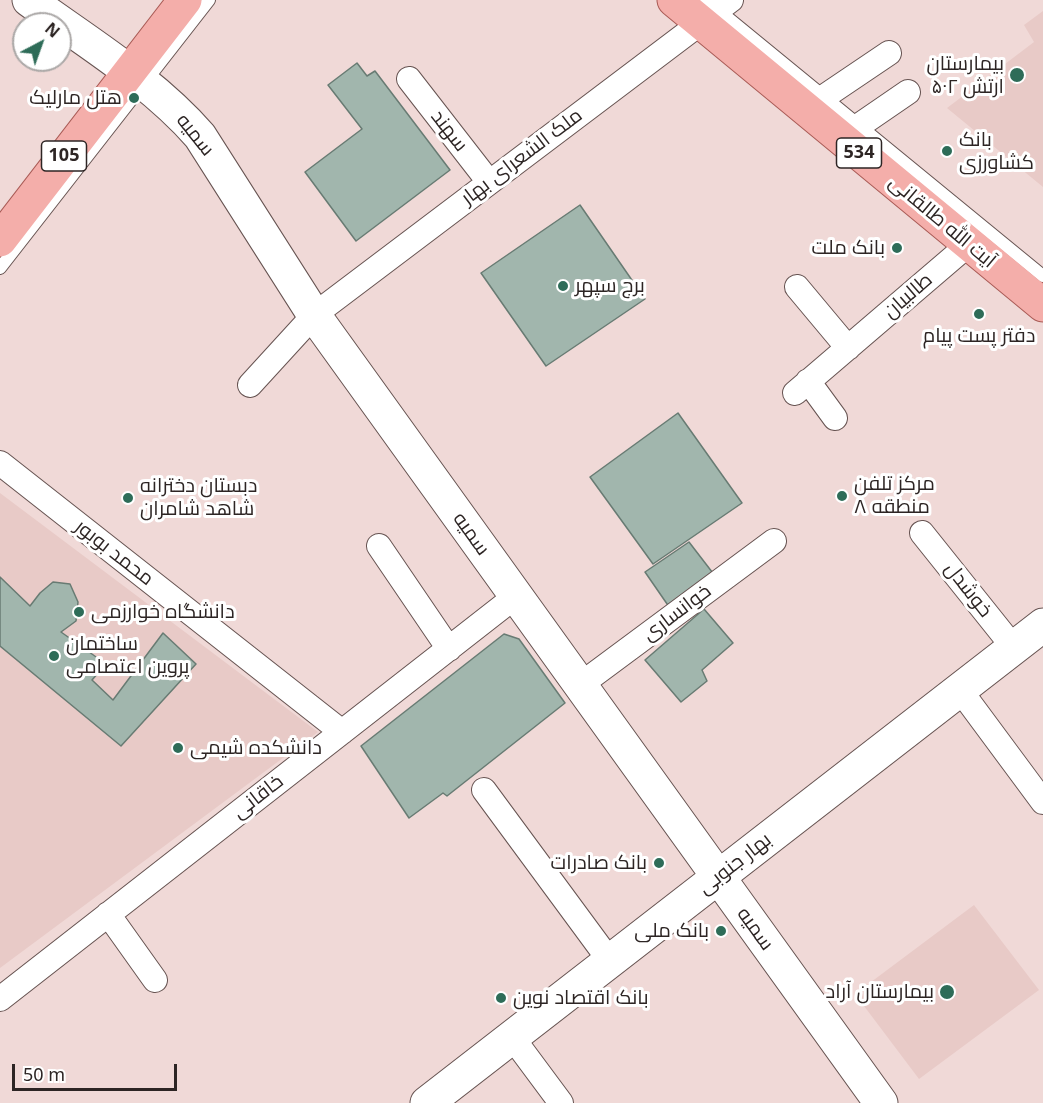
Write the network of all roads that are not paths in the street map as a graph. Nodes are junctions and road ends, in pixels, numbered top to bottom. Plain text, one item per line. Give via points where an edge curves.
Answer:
1 (29, 0) edge
2 (185, 0) edge
3 (209, 0) edge
4 (674, 0) edge
5 (714, 8) edge
6 (889, 53) dead end
7 (136, 78) junction
8 (409, 79) dead end
9 (908, 92) dead end
10 (816, 103) junction
11 (850, 132) junction
12 (489, 182) junction
13 (0, 240) edge
14 (969, 244) junction
15 (0, 268) edge
16 (1043, 276) edge
17 (797, 287) dead end
18 (1043, 305) edge
19 (314, 315) junction
20 (848, 348) junction
21 (250, 385) dead end
22 (835, 418) dead end
23 (0, 463) edge
24 (922, 533) dead end
25 (774, 541) dead end
26 (379, 546) dead end
27 (516, 596) junction
28 (1043, 625) edge
29 (1014, 648) junction
30 (448, 649) junction
31 (580, 685) junction
32 (960, 690) junction
33 (342, 732) junction
34 (484, 790) dead end
35 (1043, 802) edge
36 (718, 877) junction
37 (108, 914) junction
38 (610, 961) junction
39 (155, 980) dead end
40 (0, 999) edge
41 (512, 1037) junction
42 (427, 1103) edge
43 (561, 1103) edge
44 (880, 1103) edge

1 - 7 main road, سمیه
2 - 7 main road, 105
3 - 7 lane
4 - 5 main road, آیت الله طالقانی / 534
5 - 10 main road, آیت الله طالقانی / 534
5 - 12 street, ملک الشعرای بهار
6 - 10 street
7 - 13 main road, 105
7 - 15 lane
7 - 19 main road, سمیه via 177,111 200,136
8 - 12 street, سهند
9 - 11 street
10 - 11 main road, آیت الله طالقانی / 534
11 - 14 main road, آیت الله طالقانی / 534
11 - 16 lane
12 - 19 street, ملک الشعرای بهار
14 - 18 main road, آیت الله طالقانی / 534
14 - 20 street, طالبیان
17 - 20 street
19 - 21 street, ملک الشعرای بهار
19 - 27 main road, سمیه
20 - 22 street, طالبیان via 802,387
23 - 33 street, محمد بوبور
24 - 29 street, خوشدل
25 - 31 street, خوانساری
26 - 30 street
27 - 30 street, خاقانی
27 - 31 main road, سمیه
28 - 29 main road, بهار جنوبی
29 - 32 main road, بهار جنوبی
30 - 33 street, خاقانی
31 - 36 main road, سمیه
32 - 35 street
32 - 36 main road, بهار جنوبی
33 - 37 street, خاقانی
34 - 38 street
36 - 38 main road, بهار جنوبی
36 - 44 main road, سمیه
37 - 39 street
37 - 40 street, خاقانی
38 - 41 main road, بهار جنوبی
41 - 42 main road, بهار جنوبی
41 - 43 street

